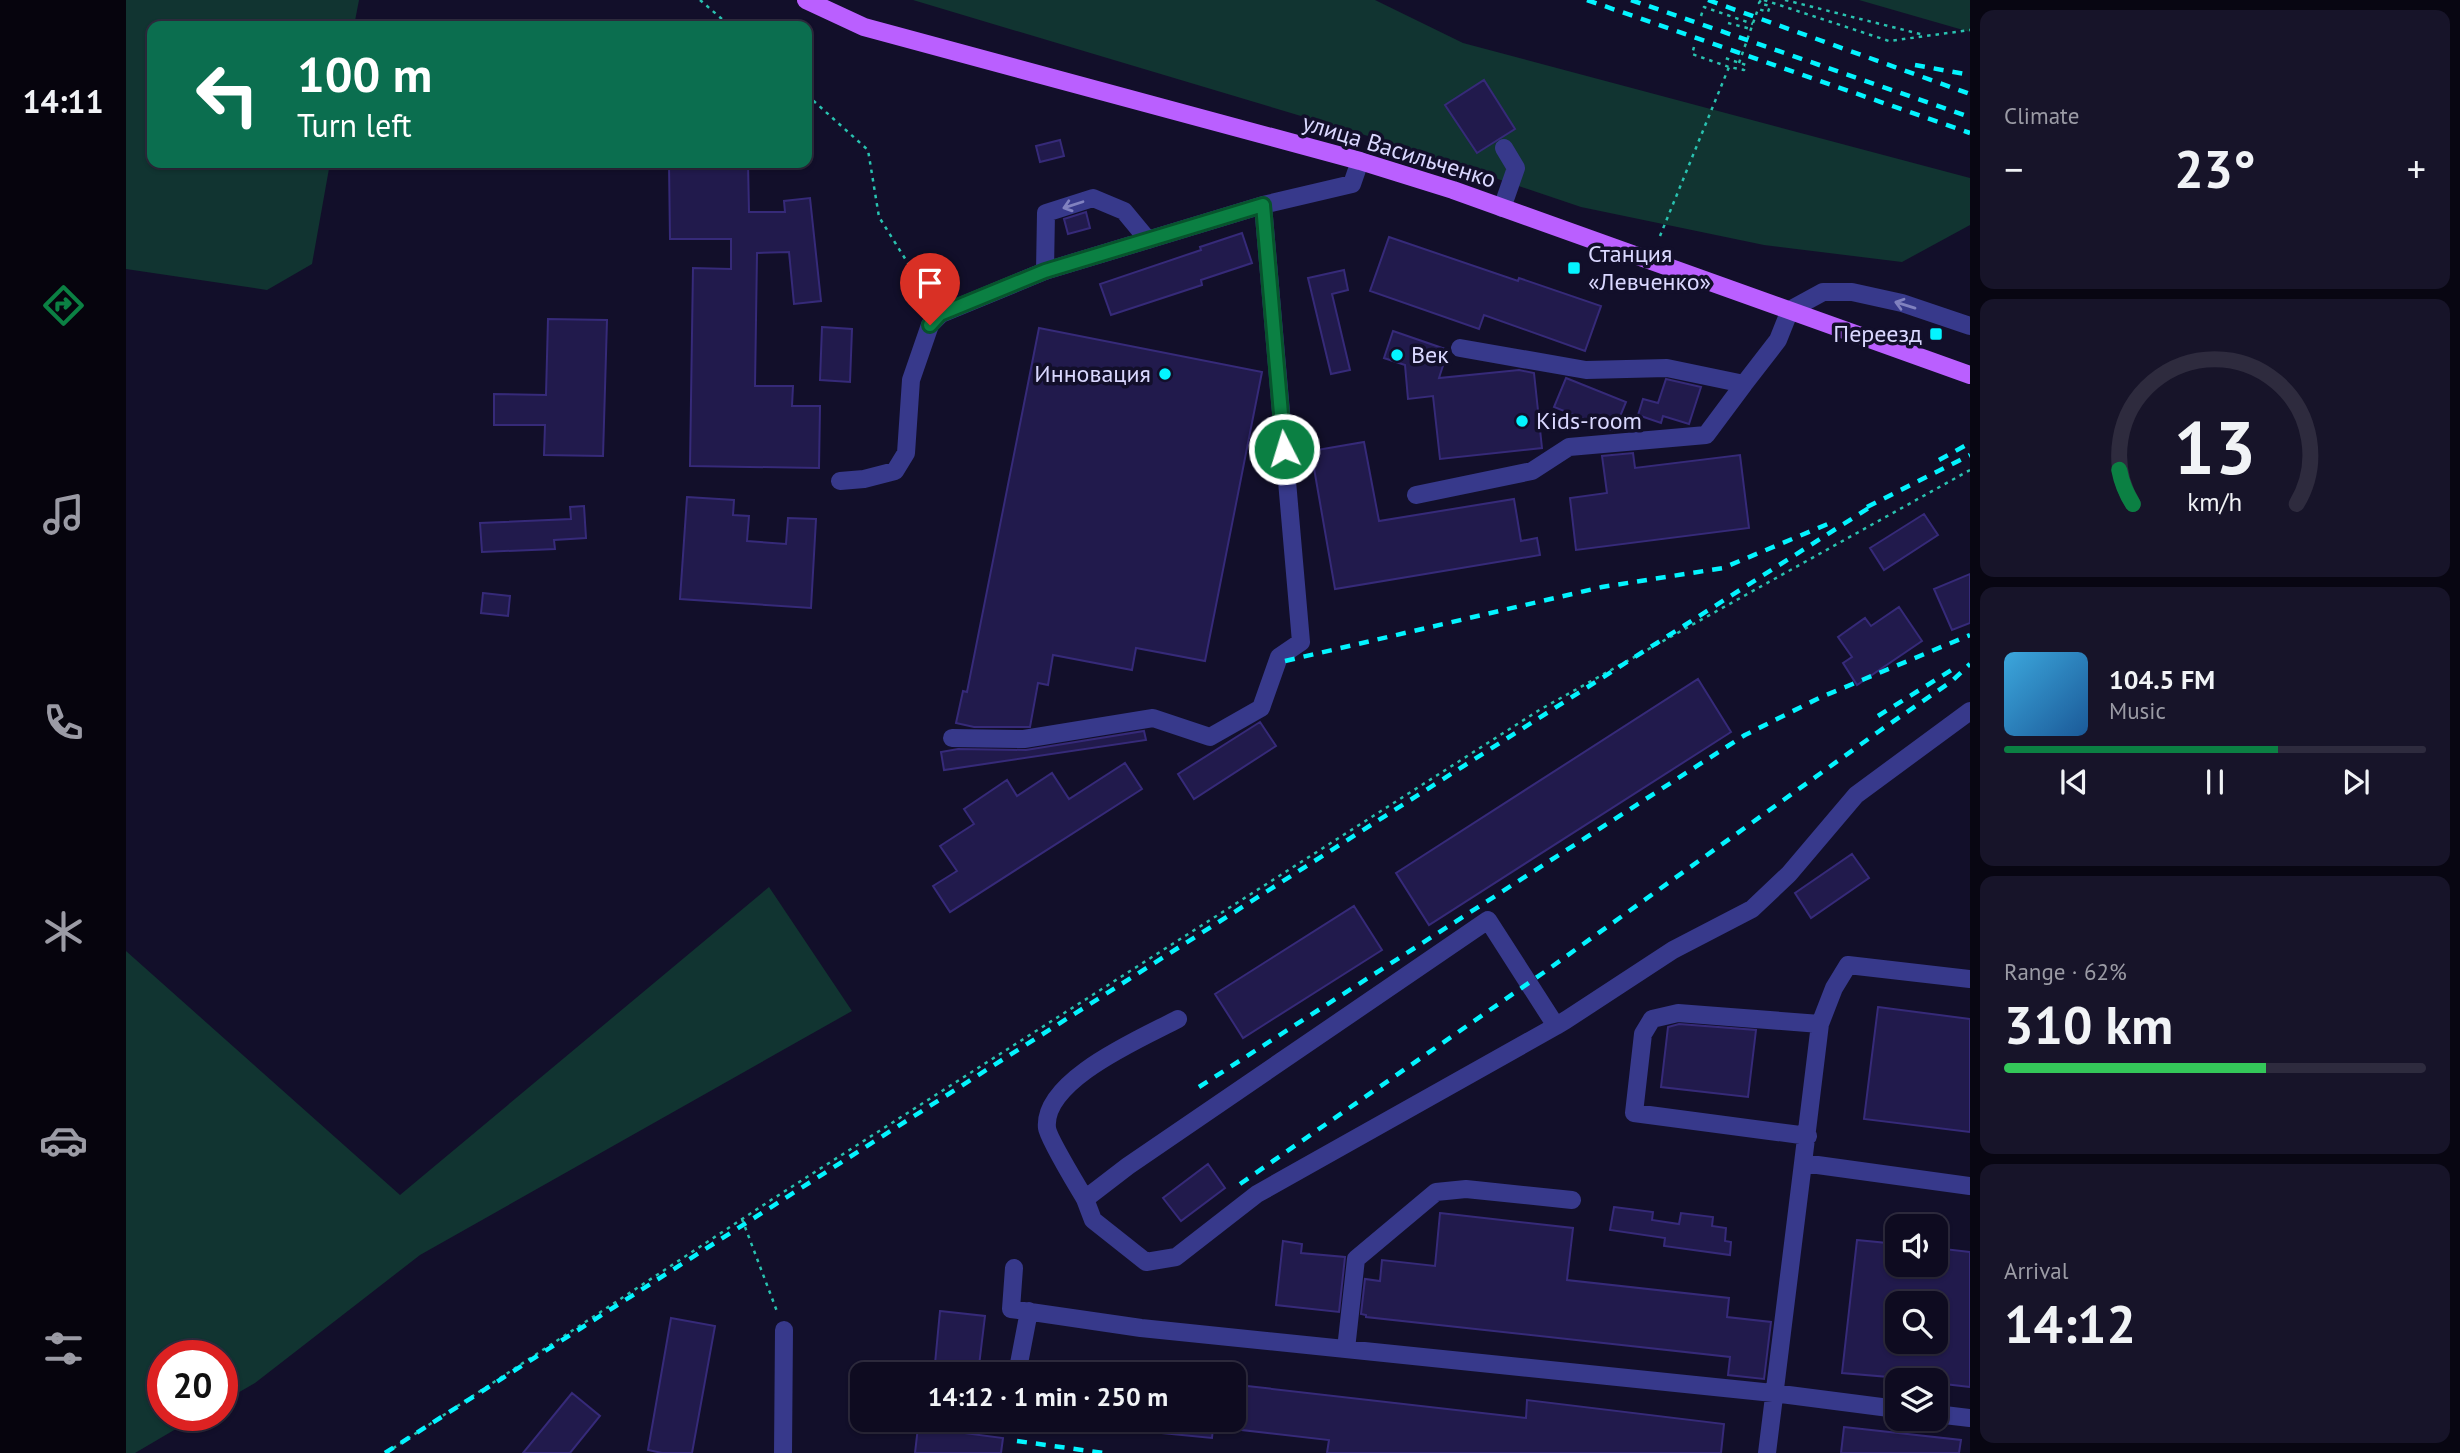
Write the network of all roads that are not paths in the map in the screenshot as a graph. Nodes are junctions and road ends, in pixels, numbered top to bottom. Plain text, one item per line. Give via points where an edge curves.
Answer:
1 (806, 0) edge
2 (1504, 148) dead end
3 (1360, 161) junction
4 (1263, 205) junction
5 (1502, 208) junction
6 (1148, 240) junction
7 (1045, 271) junction
8 (1790, 310) junction
9 (1970, 326) edge
10 (1460, 348) dead end
11 (1970, 375) edge
12 (1744, 384) junction
13 (841, 481) dead end
14 (1416, 495) dead end
15 (1970, 711) edge
16 (952, 738) dead end
17 (1970, 979) edge
18 (1178, 1019) dead end
19 (1819, 1024) junction
20 (1556, 1026) junction
21 (1808, 1136) junction
22 (1803, 1163) junction
23 (1970, 1186) edge
24 (1085, 1199) junction
25 (1572, 1200) dead end
26 (1014, 1268) dead end
27 (1029, 1311) junction
28 (784, 1330) road end
29 (1346, 1349) junction
30 (1019, 1362) edge
31 (1773, 1393) junction
32 (1885, 1407) edge
33 (1948, 1415) edge
34 (1970, 1418) edge
35 (783, 1453) edge
36 (1767, 1453) edge

1 - 3 main road, улица Васильченко via 864,27
2 - 5 street via 1516,168
3 - 4 street via 1352,184
3 - 5 main road, улица Васильченко
4 - 6 street
4 - 16 street via 1301,642 1279,657 1261,708 1210,737 1153,718 1024,739
5 - 8 main road, улица Васильченко
6 - 7 street
6 -> 7 street via 1124,211 1093,198 1046,213
7 - 13 street via 940,314 930,325 911,380 906,453 895,471
9 -> 8 street via 1852,292 1823,292
8 - 11 main road, улица Васильченко
8 - 12 street via 1778,340
10 - 12 street via 1586,370 1667,368
12 - 14 street via 1706,435 1569,447 1532,471
15 - 20 street via 1856,796 1789,874 1752,909 1672,950
17 - 19 street via 1848,965
18 - 24 street via 1077,1075 1049,1108 1047,1129
19 - 21 street
19 - 21 street via 1678,1013 1652,1019 1643,1034 1634,1113
20 - 24 street via 1257,1194 1176,1257 1146,1262 1093,1220
20 - 24 street via 1488,920
21 - 22 street
22 - 23 street
22 - 31 street
25 - 29 street via 1466,1189 1436,1192 1356,1259
26 - 27 street via 1011,1309
27 - 29 street via 1141,1328
27 - 30 street
28 - 35 street
29 - 31 street
31 - 32 street
31 - 36 street
33 - 34 street

